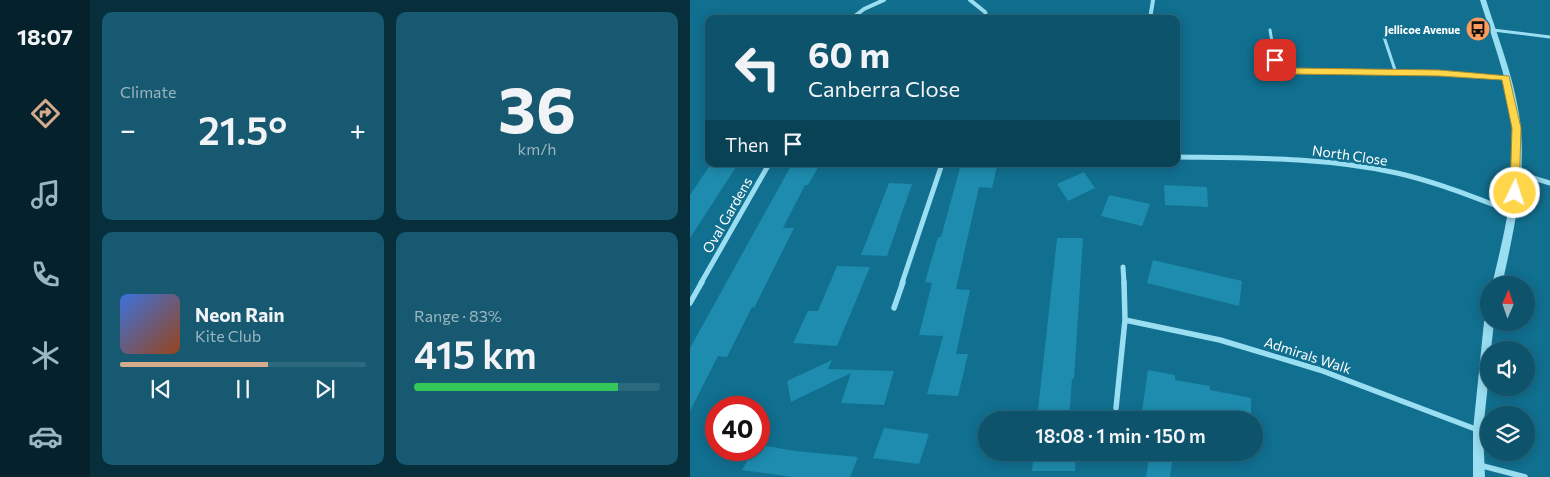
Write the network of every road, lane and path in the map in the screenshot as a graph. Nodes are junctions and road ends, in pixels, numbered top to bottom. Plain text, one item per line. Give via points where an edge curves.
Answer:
1 (884, 0) edge
2 (970, 0) edge
3 (1153, 0) edge
4 (1483, 0) edge
5 (856, 15) edge
6 (985, 15) edge
7 (1151, 15) edge
8 (1270, 30) dead end
9 (1493, 30) junction
10 (1550, 36) edge
11 (1384, 37) dead end
12 (1396, 73) junction
13 (1506, 78) junction
14 (1180, 156) edge
15 (767, 167) edge
16 (941, 167) edge
17 (1517, 173) junction
18 (1550, 182) edge
19 (1513, 212) junction
20 (1123, 267) dead end
21 (1499, 276) edge
22 (690, 303) edge
23 (894, 308) dead end
24 (1125, 320) junction
25 (1488, 331) edge
26 (1116, 408) dead end
27 (1478, 430) junction
28 (1479, 465) junction
29 (1479, 477) edge
30 (1525, 477) edge

1 - 5 street
2 - 6 street
3 - 7 street
4 - 9 street
8 - 12 lane via 1275,60 1291,71
9 - 10 lane
9 - 13 street
11 - 12 lane
12 - 13 lane
13 - 17 street via 1516,128
14 - 19 street, North Close via 1350,164 1399,173
15 - 22 street, Oval Gardens
16 - 23 street
17 - 18 street
17 - 19 street
19 - 21 street
20 - 24 street
24 - 26 street
24 - 27 street, Admirals Walk via 1220,340 1320,370
25 - 27 street
27 - 28 street
28 - 29 street
28 - 30 street

